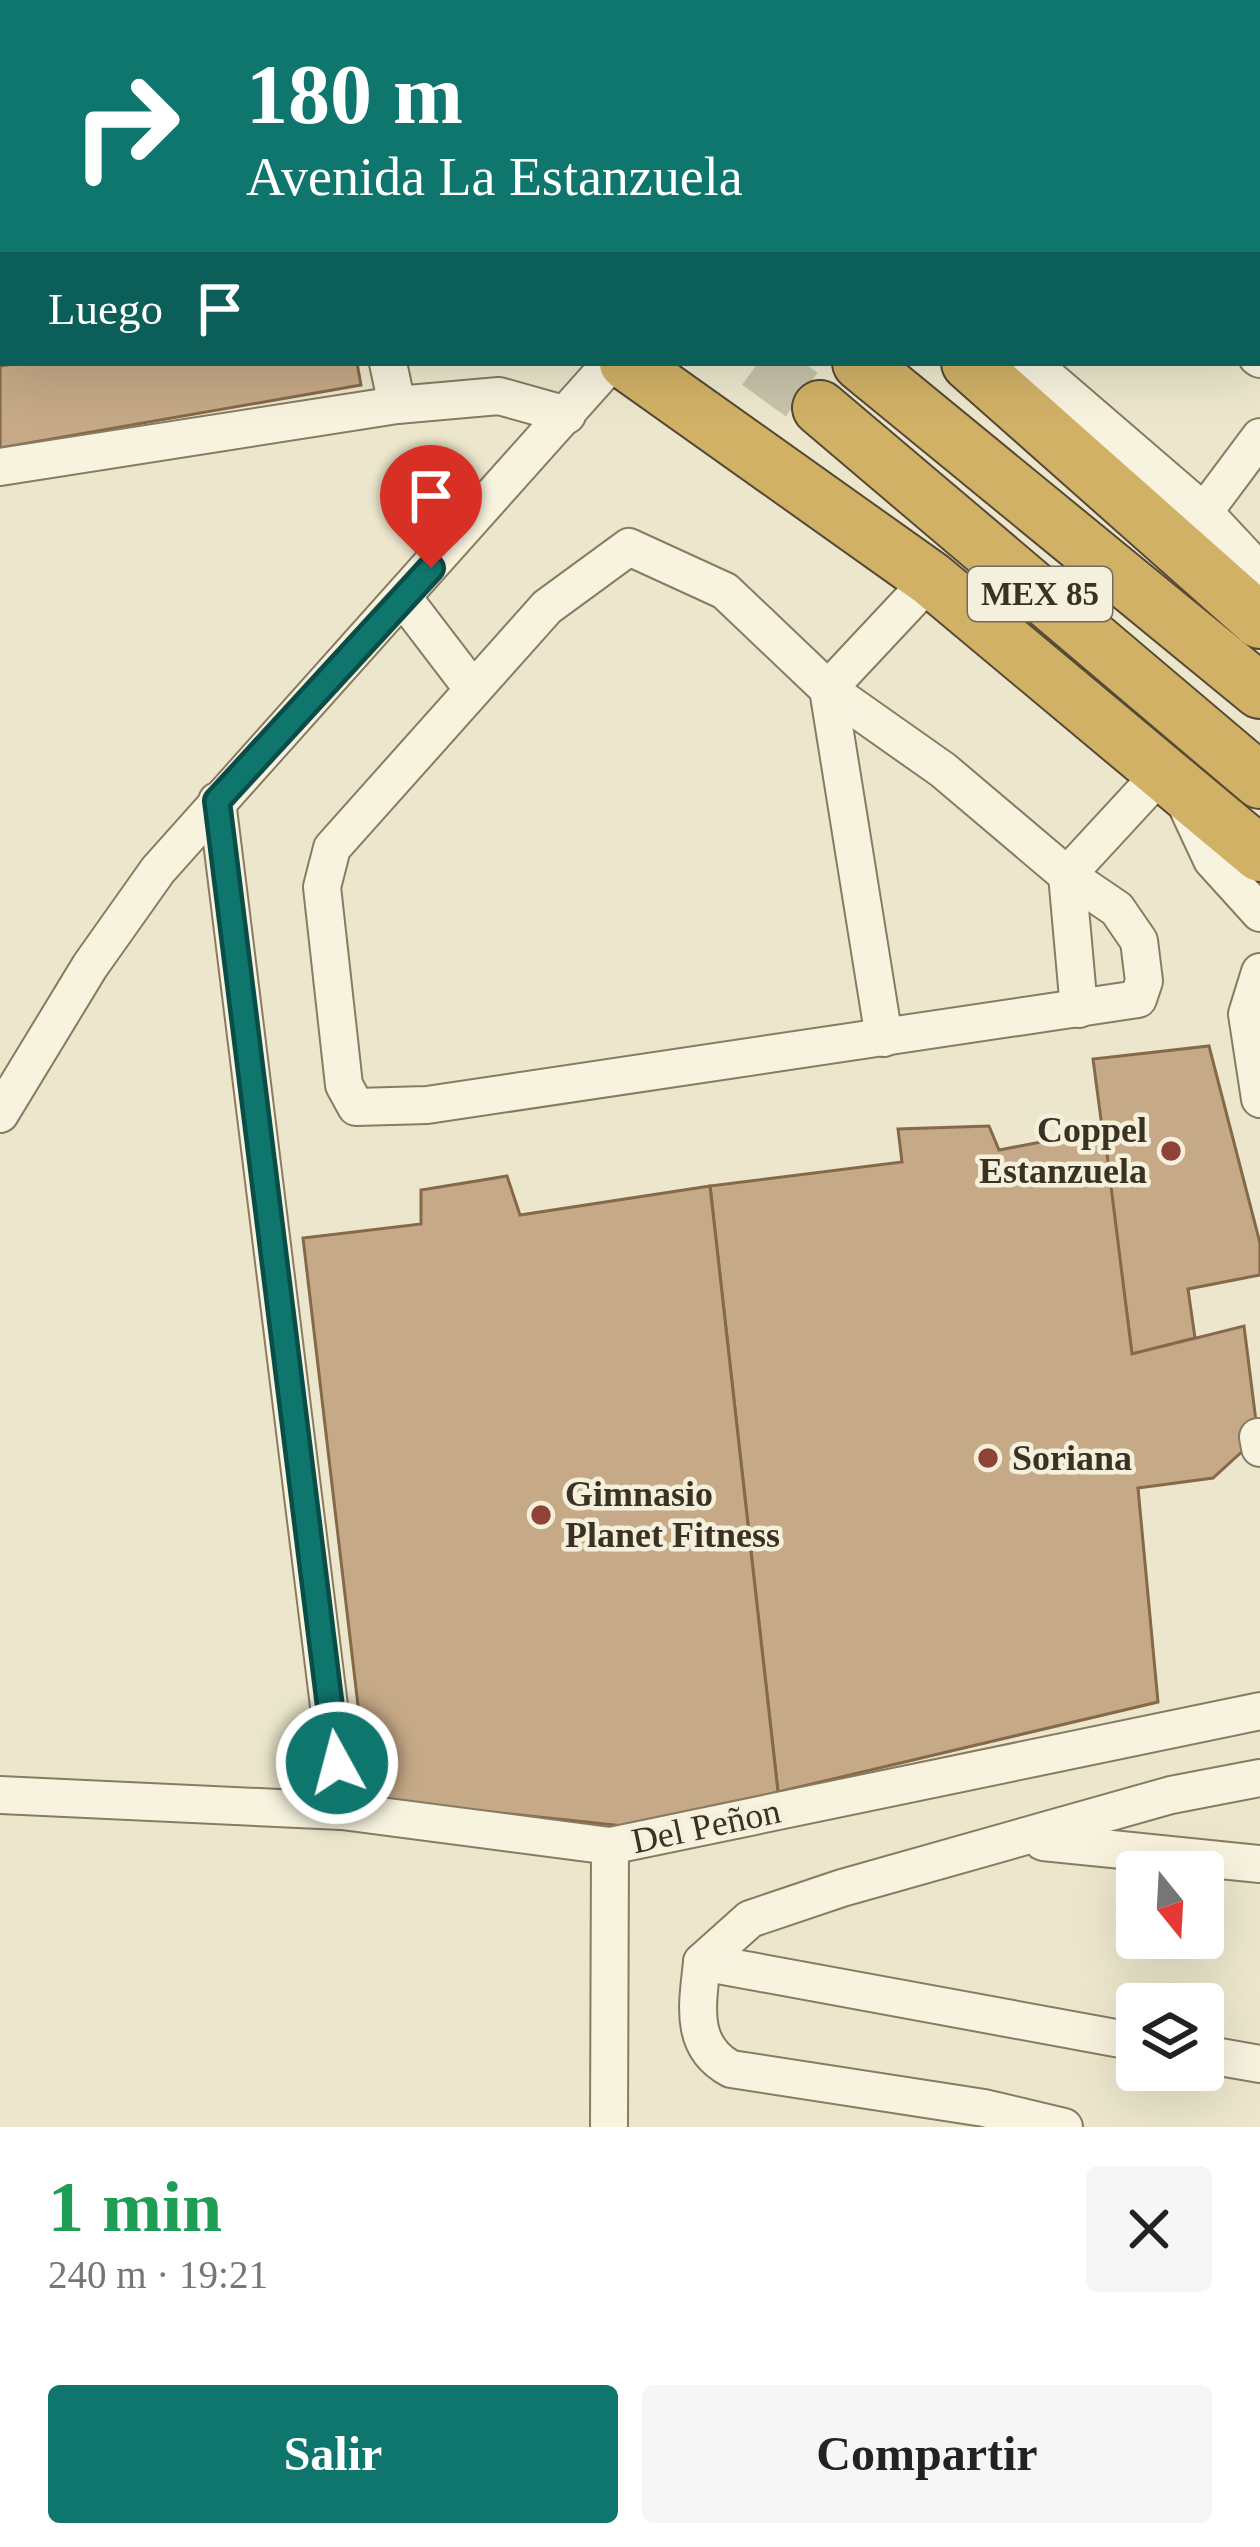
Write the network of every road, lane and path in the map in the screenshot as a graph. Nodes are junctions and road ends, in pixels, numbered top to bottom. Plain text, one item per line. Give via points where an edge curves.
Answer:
1 (389, 366) edge
2 (700, 366) edge
3 (864, 366) tunnel mouth
4 (972, 366) edge
5 (1034, 366) edge
6 (601, 367) edge
7 (398, 405) junction
8 (820, 408) tunnel mouth
9 (567, 415) junction
10 (729, 434) junction
11 (1254, 459) edge
12 (0, 467) edge
13 (1204, 512) junction
14 (1260, 572) edge
15 (932, 579) junction
16 (404, 598) junction
17 (1260, 621) edge
18 (472, 688) junction
19 (828, 689) junction
20 (1260, 692) edge
21 (1171, 778) junction
22 (1260, 781) edge
23 (217, 801) junction
24 (1260, 854) edge
25 (1066, 875) junction
26 (1260, 913) edge
27 (1260, 972) edge
28 (1079, 1009) junction
29 (884, 1038) junction
30 (1260, 1100) edge
31 (0, 1114) edge
32 (1260, 1711) edge
33 (1260, 1778) edge
34 (0, 1795) edge
35 (1171, 1795) junction
36 (342, 1810) junction
37 (1019, 1840) junction
38 (610, 1846) junction
39 (1142, 1851) edge
40 (1186, 1851) edge
41 (1224, 1860) edge
42 (1260, 1864) edge
43 (702, 1962) junction
44 (1116, 2038) edge
45 (1224, 2058) edge
46 (1260, 2064) edge
47 (610, 2127) edge
48 (1064, 2127) edge

1 - 7 street
2 - 10 highway via 704,390
3 - 20 highway, MEX 85
4 - 17 highway
5 - 13 street
6 - 9 street
6 - 10 highway
7 - 9 street via 500,396
7 - 12 street
8 - 22 highway, MEX 85
9 - 16 street
10 - 15 highway
11 - 13 street
13 - 14 street
15 - 19 street
15 - 21 highway
16 - 18 street
16 - 23 street
18 - 19 street via 547,607 629,547 724,591
18 - 29 street via 369,802 324,868 344,1085 356,1108 428,1105
19 - 25 street via 944,770
19 - 29 street
21 - 24 highway
21 - 25 street
21 - 26 street via 1212,860
23 - 31 street via 90,966
23 - 36 street
25 - 28 street
25 - 28 street via 1132,925 1144,981 1130,1002
27 - 30 street via 1247,1014
28 - 29 street
32 - 38 street, Del Peñon
33 - 35 street
34 - 36 street, Del Peñon
35 - 37 street
35 - 40 street
36 - 38 street, Del Peñon
37 - 39 street
37 - 43 street via 750,1919
38 - 47 street
41 - 42 street
43 - 44 street
43 - 48 street via 703,2043 731,2069
45 - 46 street

